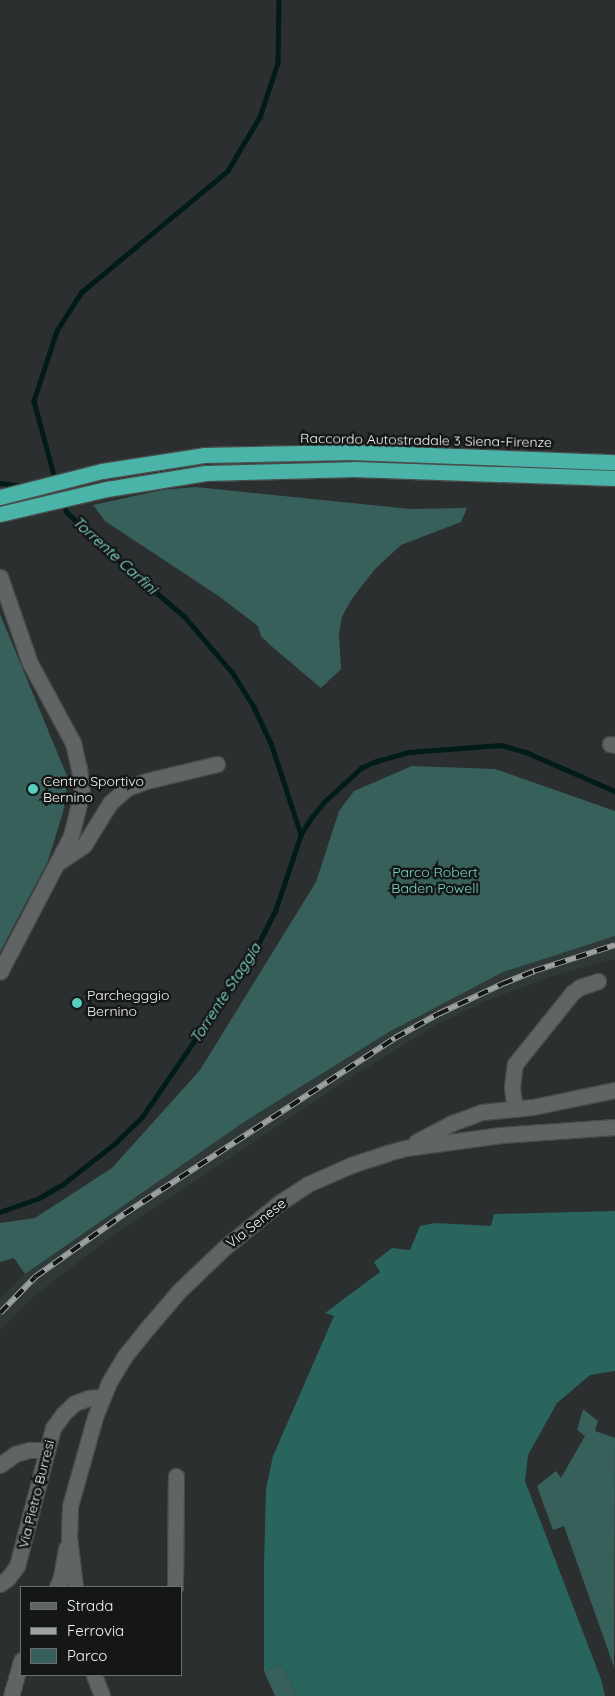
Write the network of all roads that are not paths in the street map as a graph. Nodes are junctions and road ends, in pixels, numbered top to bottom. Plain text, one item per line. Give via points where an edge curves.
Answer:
1 (615, 462) edge
2 (615, 478) edge
3 (0, 497) edge
4 (2, 514) edge
5 (0, 579) edge
6 (217, 764) dead end
7 (59, 862) junction
8 (0, 972) edge
9 (598, 981) dead end
10 (615, 1090) edge
11 (515, 1109) junction
12 (490, 1110) junction
13 (615, 1127) edge
14 (495, 1135) junction
15 (406, 1148) junction
16 (102, 1397) junction
17 (46, 1450) junction
18 (0, 1465) edge
19 (176, 1476) dead end
20 (69, 1537) junction
21 (0, 1584) edge
22 (57, 1586) edge
23 (75, 1586) edge
24 (176, 1586) edge
25 (20, 1665) edge
26 (94, 1676) edge
27 (11, 1696) edge
28 (102, 1696) edge

1 - 3 highway, Raccordo Autostradale 3 Siena-Firenze via 350,452 204,455 102,471
2 - 4 highway via 354,470 206,473 107,489
5 - 7 street via 30,663 66,727 79,768 80,808
6 - 7 street via 127,788 110,803 84,845
7 - 8 street
9 - 11 street via 572,993 514,1064 512,1087
10 - 11 street
11 - 12 street
12 - 14 street via 483,1125
12 - 15 street via 452,1123
13 - 14 street, Via Senese
14 - 15 street, Via Senese
15 - 16 street, Via Senese via 320,1178 247,1229 208,1262 156,1318 118,1366
16 - 17 street, Via Pietro Burresi via 89,1398 69,1408 54,1428
16 - 20 street, Via Senese via 73,1493
17 - 18 street via 15,1454
17 - 21 street, Via Pietro Burresi via 18,1566
19 - 24 street
20 - 22 street, Via Senese
20 - 23 street, Via Senese
25 - 27 street
26 - 28 street

